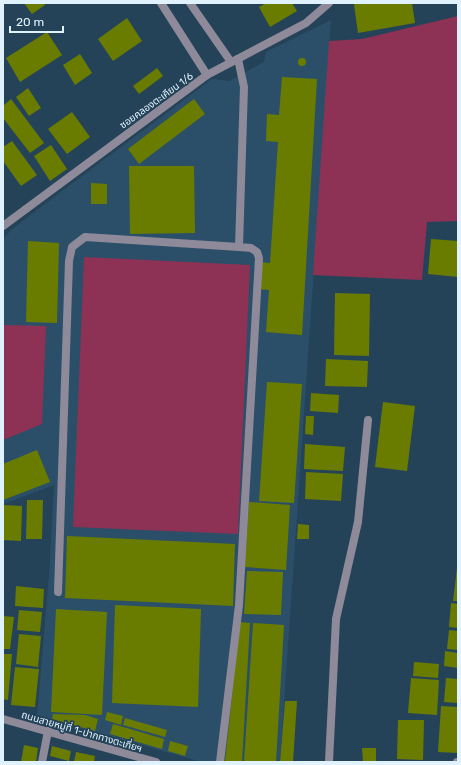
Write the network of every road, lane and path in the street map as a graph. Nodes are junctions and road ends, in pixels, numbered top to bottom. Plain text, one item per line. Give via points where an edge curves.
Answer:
1 (160, 3) edge
2 (190, 3) edge
3 (330, 3) edge
4 (235, 61) junction
5 (207, 75) junction
6 (3, 226) edge
7 (239, 247) junction
8 (368, 420) dead end
9 (58, 592) dead end
10 (3, 719) edge
11 (48, 731) junction
12 (42, 762) edge
13 (156, 762) edge
14 (220, 762) edge
15 (328, 762) edge

1 - 5 street
2 - 4 street
3 - 4 street, ซอยคลองตะเคียน 1/6 via 306,23
4 - 5 street, ซอยคลองตะเคียน 1/6
4 - 7 street via 244,87
5 - 6 street, ซอยคลองตะเคียน 1/6
7 - 9 street via 85,237 72,247 69,261
7 - 14 street via 251,248 257,252 259,258 239,605
8 - 15 street via 358,522 336,619
10 - 11 street, ถนนสายหมู่ที่ 1-ปากทางตะเกี่ยฯ
11 - 12 street
11 - 13 street, ถนนสายหมู่ที่ 1-ปากทางตะเกี่ยฯ

